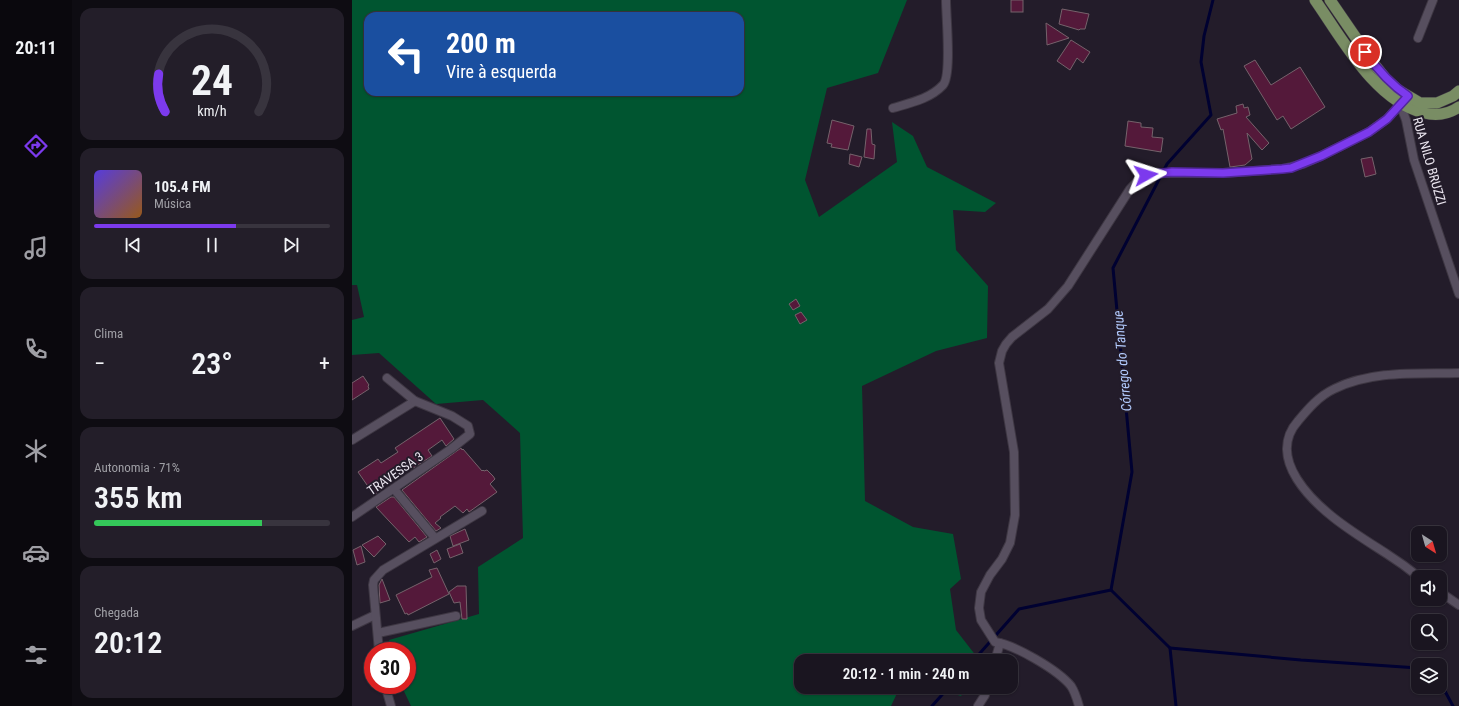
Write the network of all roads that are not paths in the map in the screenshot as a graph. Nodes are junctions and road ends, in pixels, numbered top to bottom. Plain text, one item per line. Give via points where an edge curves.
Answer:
1 (946, 0) edge
2 (1315, 0) edge
3 (1330, 0) edge
4 (1433, 0) edge
5 (1418, 38) dead end
6 (1459, 91) edge
7 (1408, 96) junction
8 (1400, 104) junction
9 (1459, 107) edge
10 (893, 108) dead end
11 (1459, 294) edge
12 (1459, 373) edge
13 (387, 378) dead end
14 (415, 401) junction
15 (352, 440) edge
16 (394, 489) junction
17 (482, 511) dead end
18 (352, 517) edge
19 (435, 538) junction
20 (1411, 571) edge
21 (1447, 597) edge
22 (1459, 605) edge
23 (375, 615) junction
24 (456, 616) dead end
25 (352, 626) edge
26 (378, 633) junction
27 (378, 642) edge
28 (997, 642) junction
29 (996, 654) edge
30 (387, 694) edge
31 (985, 694) edge
32 (390, 706) edge
33 (978, 706) edge
34 (1079, 706) edge

1 - 10 street via 948,57 944,84 927,97
2 - 8 main road via 1358,62 1375,82
3 - 7 main road via 1386,79
4 - 5 street
6 - 7 main road via 1437,103 1420,103
7 - 8 street
8 - 9 main road via 1411,110 1436,115
8 - 11 street, RUA NILO BRUZZI via 1414,160
8 - 28 street via 1387,119 1369,132 1291,168 1223,173 1156,173 1139,179 1068,286 1048,309 1006,344 999,363 1014,452 1015,515 1010,542 981,592 979,608 981,620
12 - 20 street via 1380,376 1334,389 1317,400 1303,414 1292,428 1286,442 1288,457 1297,479 1313,499 1350,529
13 - 14 street
14 - 15 street
14 - 16 street, TRAVESSA 3 via 452,416 468,426 470,434
16 - 18 street, TRAVESSA 3
16 - 19 street
17 - 19 street
19 - 23 street via 383,570 374,580
21 - 22 street
23 - 25 street
23 - 26 street
24 - 26 street
26 - 27 street
28 - 29 street
28 - 34 street via 1043,664 1062,677 1077,696
30 - 32 street
31 - 33 street

